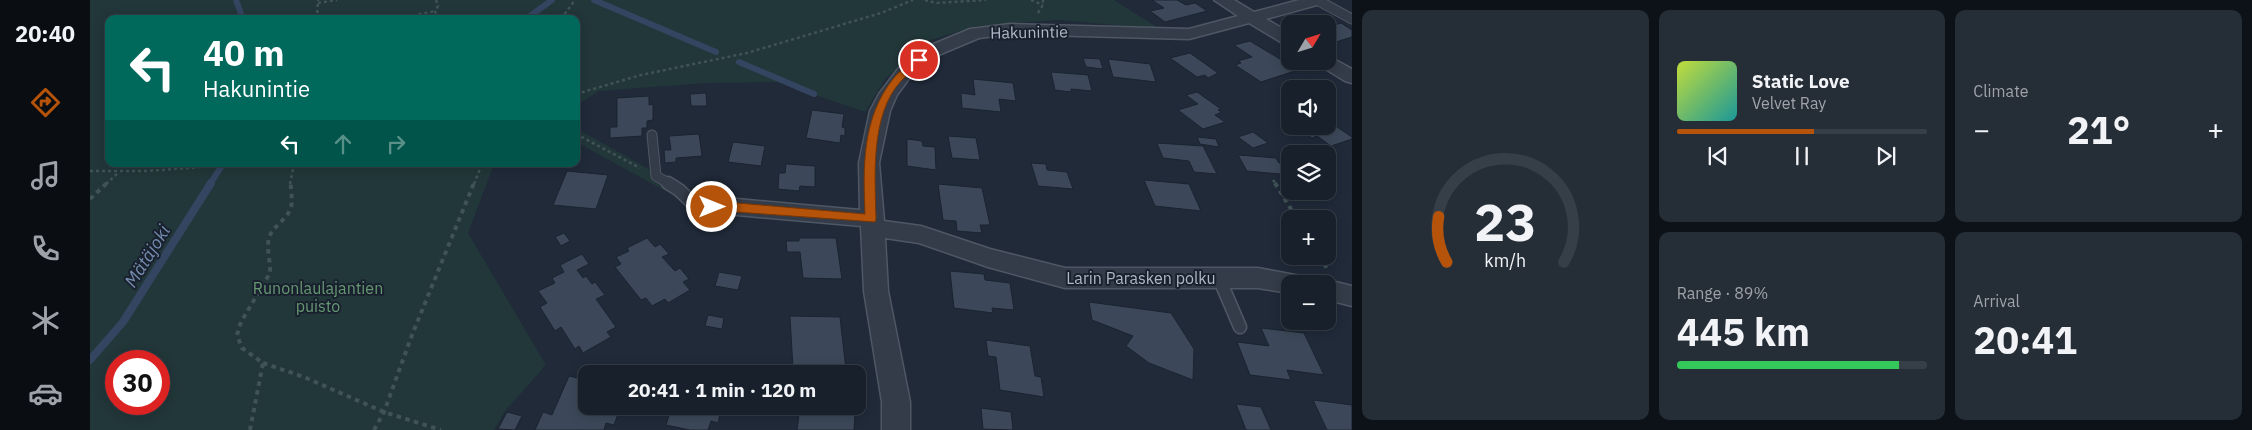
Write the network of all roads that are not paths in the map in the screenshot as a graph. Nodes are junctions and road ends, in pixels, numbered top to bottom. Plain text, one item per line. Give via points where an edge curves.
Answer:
1 (1222, 0) edge
2 (1318, 0) edge
3 (1251, 17) junction
4 (1352, 19) edge
5 (1281, 35) edge
6 (1336, 68) edge
7 (1352, 77) edge
8 (652, 135) dead end
9 (698, 208) joint
10 (871, 223) junction
11 (1219, 278) junction
12 (1281, 282) edge
13 (1336, 292) edge
14 (1352, 296) edge
15 (1240, 327) dead end
16 (896, 430) edge

1 - 3 street
2 - 3 street, Hakunintie
2 - 4 lane
3 - 5 street
3 - 10 street, Hakunintie via 1189,34 1010,29 976,34 930,52 897,80 875,124 869,163
6 - 7 street
8 - 9 lane via 656,176 679,190
9 - 10 street, Larin Parasken polku via 726,206
10 - 11 street, Larin Parasken polku via 1065,278
10 - 16 street, Hakunintie via 876,291 896,402
11 - 12 street, Larin Parasken polku
11 - 15 lane
13 - 14 street

